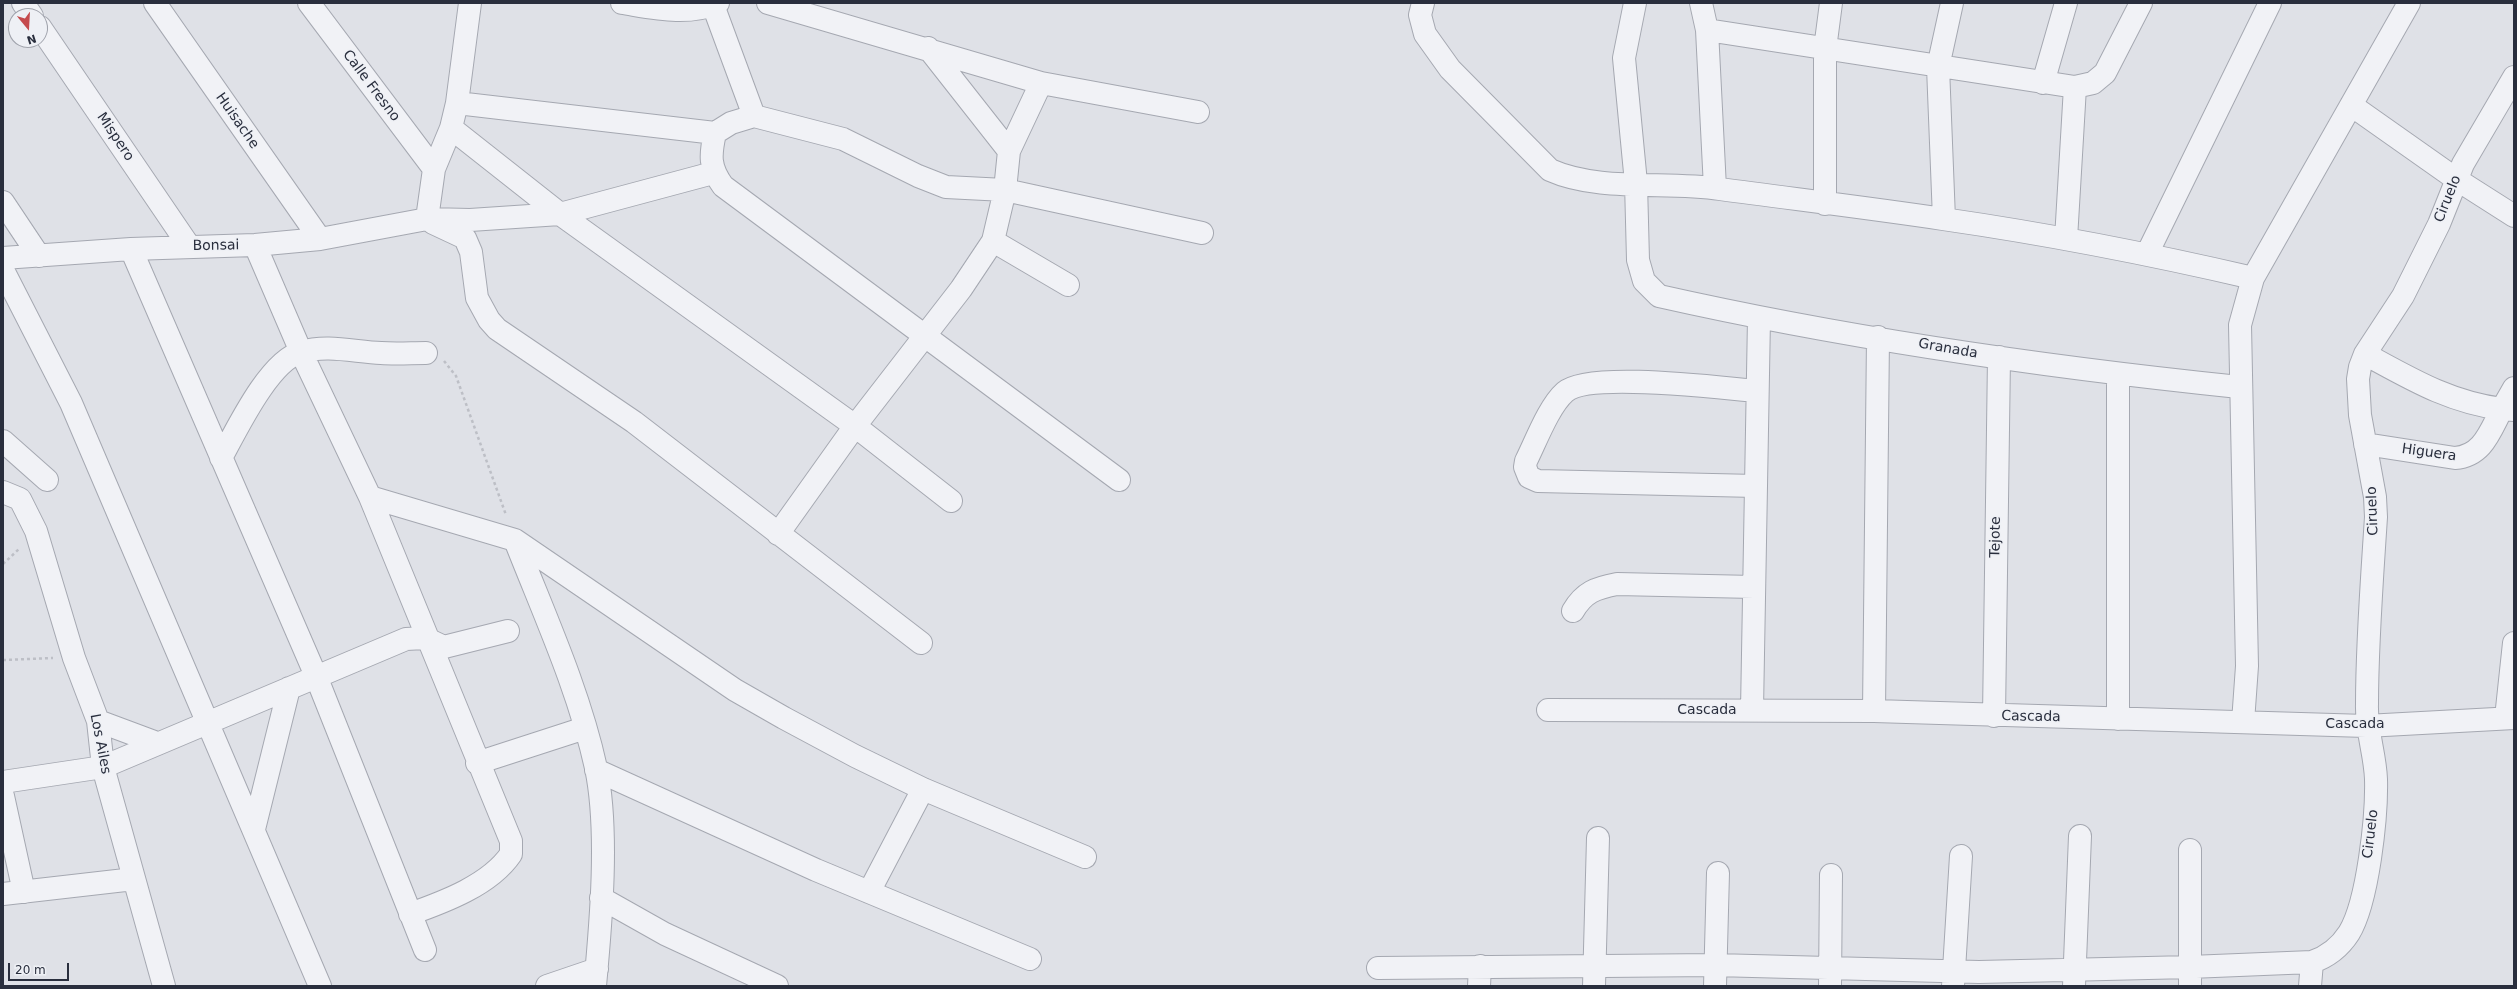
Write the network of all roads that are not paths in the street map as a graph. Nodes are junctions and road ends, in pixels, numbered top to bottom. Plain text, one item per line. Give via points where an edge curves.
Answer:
1 (155, 3) edge
2 (309, 3) edge
3 (622, 3) edge
4 (768, 3) edge
5 (1423, 3) edge
6 (1635, 3) edge
7 (1701, 3) edge
8 (1831, 3) edge
9 (1952, 3) edge
10 (2066, 3) edge
11 (2141, 3) edge
12 (2270, 3) edge
13 (2409, 3) edge
14 (716, 4) edge
15 (465, 7) edge
16 (1707, 30) junction
17 (48, 39) edge
18 (928, 48) junction
19 (1825, 49) junction
20 (1938, 67) junction
21 (2514, 77) edge
22 (1041, 83) junction
23 (2043, 83) junction
24 (2075, 88) junction
25 (457, 103) junction
26 (2351, 105) junction
27 (1198, 112) dead end
28 (754, 116) junction
29 (451, 128) junction
30 (715, 133) junction
31 (1009, 151) junction
32 (434, 169) junction
33 (713, 173) junction
34 (2456, 179) junction
35 (1636, 183) junction
36 (1715, 188) junction
37 (1005, 190) junction
38 (3, 202) edge
39 (1825, 204) junction
40 (560, 214) junction
41 (2514, 216) edge
42 (427, 218) junction
43 (1944, 219) junction
44 (1202, 232) dead end
45 (320, 239) junction
46 (2066, 239) junction
47 (993, 241) junction
48 (255, 245) junction
49 (189, 246) junction
50 (131, 249) junction
51 (2147, 254) junction
52 (39, 256) junction
53 (3, 258) edge
54 (3, 270) edge
55 (2253, 278) junction
56 (1068, 285) dead end
57 (1759, 318) junction
58 (924, 336) junction
59 (1878, 337) junction
60 (301, 352) junction
61 (426, 353) road end
62 (2365, 354) junction
63 (1999, 358) junction
64 (2118, 374) junction
65 (2239, 387) junction
66 (2514, 388) edge
67 (1757, 391) junction
68 (2508, 409) edge
69 (856, 426) junction
70 (3, 441) edge
71 (2365, 444) junction
72 (222, 458) junction
73 (47, 480) dead end
74 (1119, 480) dead end
75 (1756, 486) junction
76 (5, 492) edge
77 (370, 497) junction
78 (951, 501) dead end
79 (778, 534) junction
80 (515, 540) junction
81 (1754, 587) junction
82 (1574, 611) dead end
83 (508, 631) dead end
84 (426, 638) junction
85 (2514, 642) edge
86 (921, 643) dead end
87 (316, 676) junction
88 (289, 688) junction
89 (1548, 710) dead end
90 (1752, 710) junction
91 (1874, 711) junction
92 (1994, 716) junction
93 (2510, 718) edge
94 (2118, 719) junction
95 (98, 721) junction
96 (209, 722) junction
97 (2243, 722) junction
98 (2366, 726) junction
99 (585, 728) junction
100 (157, 743) junction
101 (477, 763) junction
102 (103, 767) junction
103 (596, 770) junction
104 (3, 782) edge
105 (923, 789) junction
106 (3, 796) edge
107 (254, 829) junction
108 (2080, 836) dead end
109 (1598, 838) dead end
110 (2190, 850) dead end
111 (1961, 856) dead end
112 (1085, 857) dead end
113 (1718, 873) dead end
114 (1832, 875) dead end
115 (134, 880) junction
116 (24, 892) junction
117 (868, 892) junction
118 (3, 894) edge
119 (601, 898) junction
120 (410, 914) junction
121 (425, 950) dead end
122 (1030, 959) dead end
123 (2312, 962) junction
124 (1378, 968) dead end
125 (1479, 976) edge
126 (1594, 976) edge
127 (1715, 976) edge
128 (1830, 976) edge
129 (596, 977) edge
130 (2190, 977) edge
131 (1953, 978) edge
132 (2074, 978) edge
133 (164, 986) edge
134 (320, 986) edge
135 (548, 986) edge
136 (777, 986) edge
137 (2310, 986) edge

1 - 45 street, Huisache
2 - 32 street, Calle Fresno
3 - 14 street via 674,11 696,10
4 - 18 street
5 - 35 street via 1420,15 1425,34 1450,69 1550,170 1588,181
6 - 35 street via 1624,58
7 - 16 street
8 - 19 street
9 - 20 street
10 - 23 street
11 - 24 street via 2105,73 2093,83
12 - 51 street
13 - 26 street
14 - 28 street
15 - 25 street
16 - 19 street
16 - 36 street
17 - 49 street, Mispero
18 - 22 street
18 - 31 street
19 - 20 street
19 - 39 street
20 - 23 street
20 - 43 street
21 - 34 street, Ciruelo
22 - 27 street
22 - 31 street
23 - 24 street
24 - 46 street
25 - 29 street
25 - 30 street
26 - 34 street
26 - 55 street
28 - 30 street via 731,123
28 - 37 street via 843,139 918,176 946,186
29 - 32 street
29 - 40 street
30 - 33 street via 711,152
31 - 37 street
32 - 42 street
33 - 40 street, Bonsai
33 - 58 street via 723,186
34 - 41 street
34 - 62 street, Ciruelo via 2439,224 2403,296
35 - 36 street
35 - 57 street, Granada via 1640,271 1648,287 1660,296
36 - 39 street
37 - 44 street
37 - 47 street
38 - 52 street
39 - 43 street
40 - 42 street, Bonsai via 470,220
40 - 69 street
42 - 45 street, Bonsai
42 - 79 street via 464,238 471,252 477,298 497,329 634,422
43 - 46 street
45 - 48 street, Bonsai
46 - 51 street
47 - 56 street
47 - 58 street via 962,289
48 - 49 street, Bonsai
48 - 60 street
49 - 50 street, Bonsai
50 - 52 street, Bonsai
50 - 72 street
51 - 55 street
52 - 53 street, Bonsai
54 - 96 street via 71,402
55 - 65 street via 2240,325
57 - 59 street, Granada
57 - 67 street
58 - 69 street
58 - 74 street
59 - 63 street, Granada
59 - 91 street
60 - 61 street via 332,349
60 - 72 street via 285,361 269,379 252,402
60 - 77 street
62 - 68 street via 2441,394 2478,406
62 - 71 street, Ciruelo via 2358,379
63 - 64 street, Granada
63 - 92 street, Tejote
64 - 65 street, Granada
64 - 94 street
65 - 97 street via 2247,666
66 - 68 street, Higuera
67 - 75 street
67 - 75 street via 1610,381 1575,385 1558,400 1525,467 1529,477 1538,481
68 - 71 street, Higuera via 2477,451 2464,457 2455,458
69 - 78 street
69 - 79 street
70 - 73 street
71 - 98 street, Ciruelo via 2376,517 2367,646
72 - 87 street
75 - 81 street
76 - 95 street, Los Ailes via 20,499 36,531 74,658
77 - 80 street
77 - 84 street
79 - 86 street
80 - 99 street via 565,668
80 - 105 street via 735,690 855,756
81 - 82 street via 1617,584 1600,587 1586,594
81 - 90 street
83 - 84 street via 444,647
84 - 87 street via 406,639
84 - 101 street
85 - 93 street
87 - 88 street
87 - 120 street
88 - 96 street
88 - 107 street
89 - 90 street, Cascada
90 - 91 street, Cascada
91 - 92 street, Cascada
92 - 94 street, Cascada
93 - 98 street, Cascada
94 - 97 street, Cascada
95 - 100 street
95 - 102 street, Los Ailes
96 - 100 street
96 - 107 street
97 - 98 street, Cascada
98 - 123 street, Ciruelo via 2374,755 2376,779 2375,813 2364,892 2349,934 2325,957
99 - 101 street
99 - 103 street
100 - 102 street
101 - 120 street via 511,841 511,854 505,863 456,897
102 - 104 street
102 - 115 street, Los Ailes
103 - 117 street via 698,818
103 - 119 street via 602,824
105 - 112 street
105 - 117 street
106 - 116 street
107 - 134 street
108 - 132 street
109 - 126 street
110 - 130 street
111 - 131 street
113 - 127 street
114 - 128 street
115 - 116 street
115 - 133 street, Los Ailes
116 - 118 street
117 - 122 street
119 - 129 street
119 - 136 street via 665,934
120 - 121 street
123 - 130 street
123 - 137 street
124 - 125 street
125 - 126 street
126 - 127 street
127 - 128 street
128 - 131 street
129 - 135 street
130 - 132 street
131 - 132 street via 1979,972

